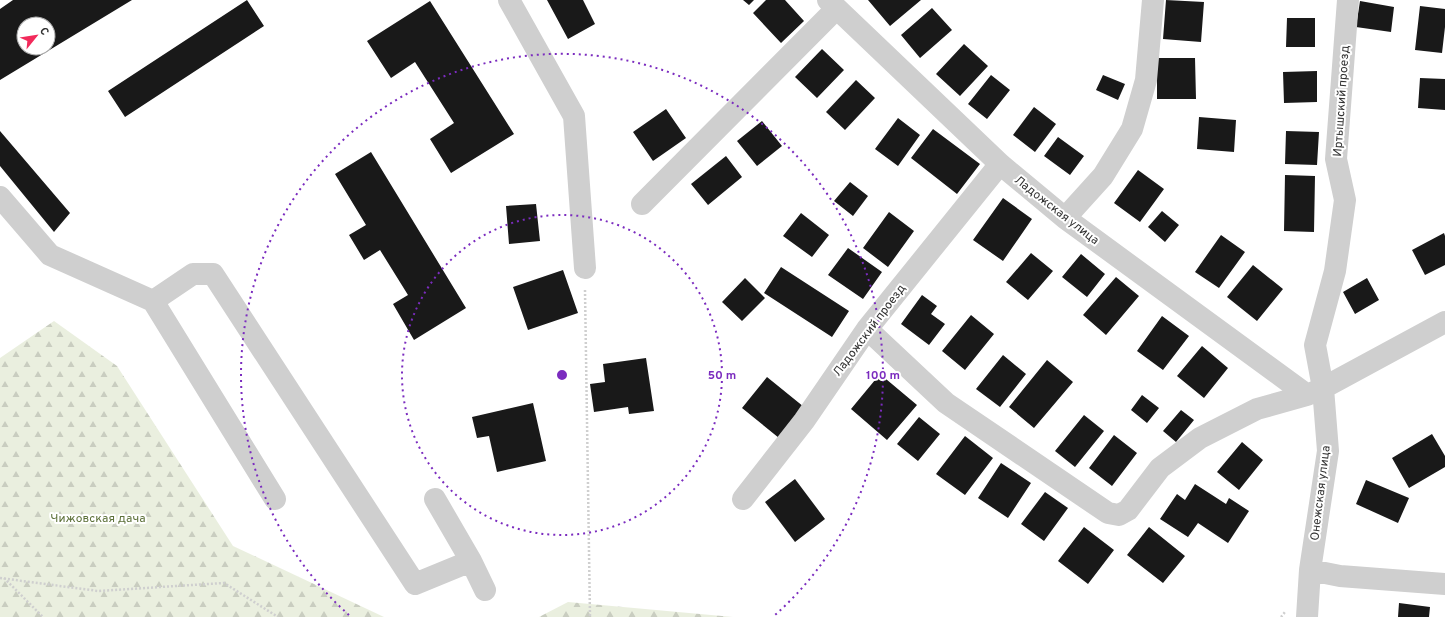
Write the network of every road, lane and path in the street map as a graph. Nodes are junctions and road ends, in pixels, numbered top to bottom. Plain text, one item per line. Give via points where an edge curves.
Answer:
1 (509, 0) edge
2 (1153, 0) edge
3 (1348, 0) edge
4 (832, 4) edge
5 (1000, 164) junction
6 (0, 197) edge
7 (642, 204) dead end
8 (1064, 218) junction
9 (585, 268) joint
10 (153, 301) junction
11 (1445, 322) edge
12 (867, 329) junction
13 (1315, 391) junction
14 (275, 499) dead end
15 (435, 499) dead end
16 (743, 499) dead end
17 (471, 561) junction
18 (1310, 570) junction
19 (2, 578) edge
20 (1445, 584) edge
21 (485, 590) dead end
22 (43, 617) edge
23 (278, 617) edge
24 (590, 617) edge
25 (1307, 617) edge

1 - 9 street via 574,116
2 - 8 street via 1146,80 1132,129 1103,176
3 - 13 street, Иртышский проезд via 1336,159 1345,200 1335,271 1315,345
4 - 5 street, Ладожская улица
4 - 7 street
5 - 8 street, Ладожская улица
5 - 12 street, Ладожский проезд
6 - 10 street via 50,255
8 - 13 street, Ладожская улица
9 - 24 path
10 - 14 street
10 - 17 street via 193,274 213,274 415,584
11 - 13 street
12 - 13 street via 946,403 1108,513 1119,516 1128,510 1160,468 1200,438 1257,409
12 - 16 street, Ладожский проезд via 804,420
13 - 18 street, Онежская улица via 1328,450
15 - 17 street
17 - 21 street
18 - 20 street via 1340,576
18 - 25 street, Онежская улица
19 - 22 path
19 - 23 path via 98,591 224,583

